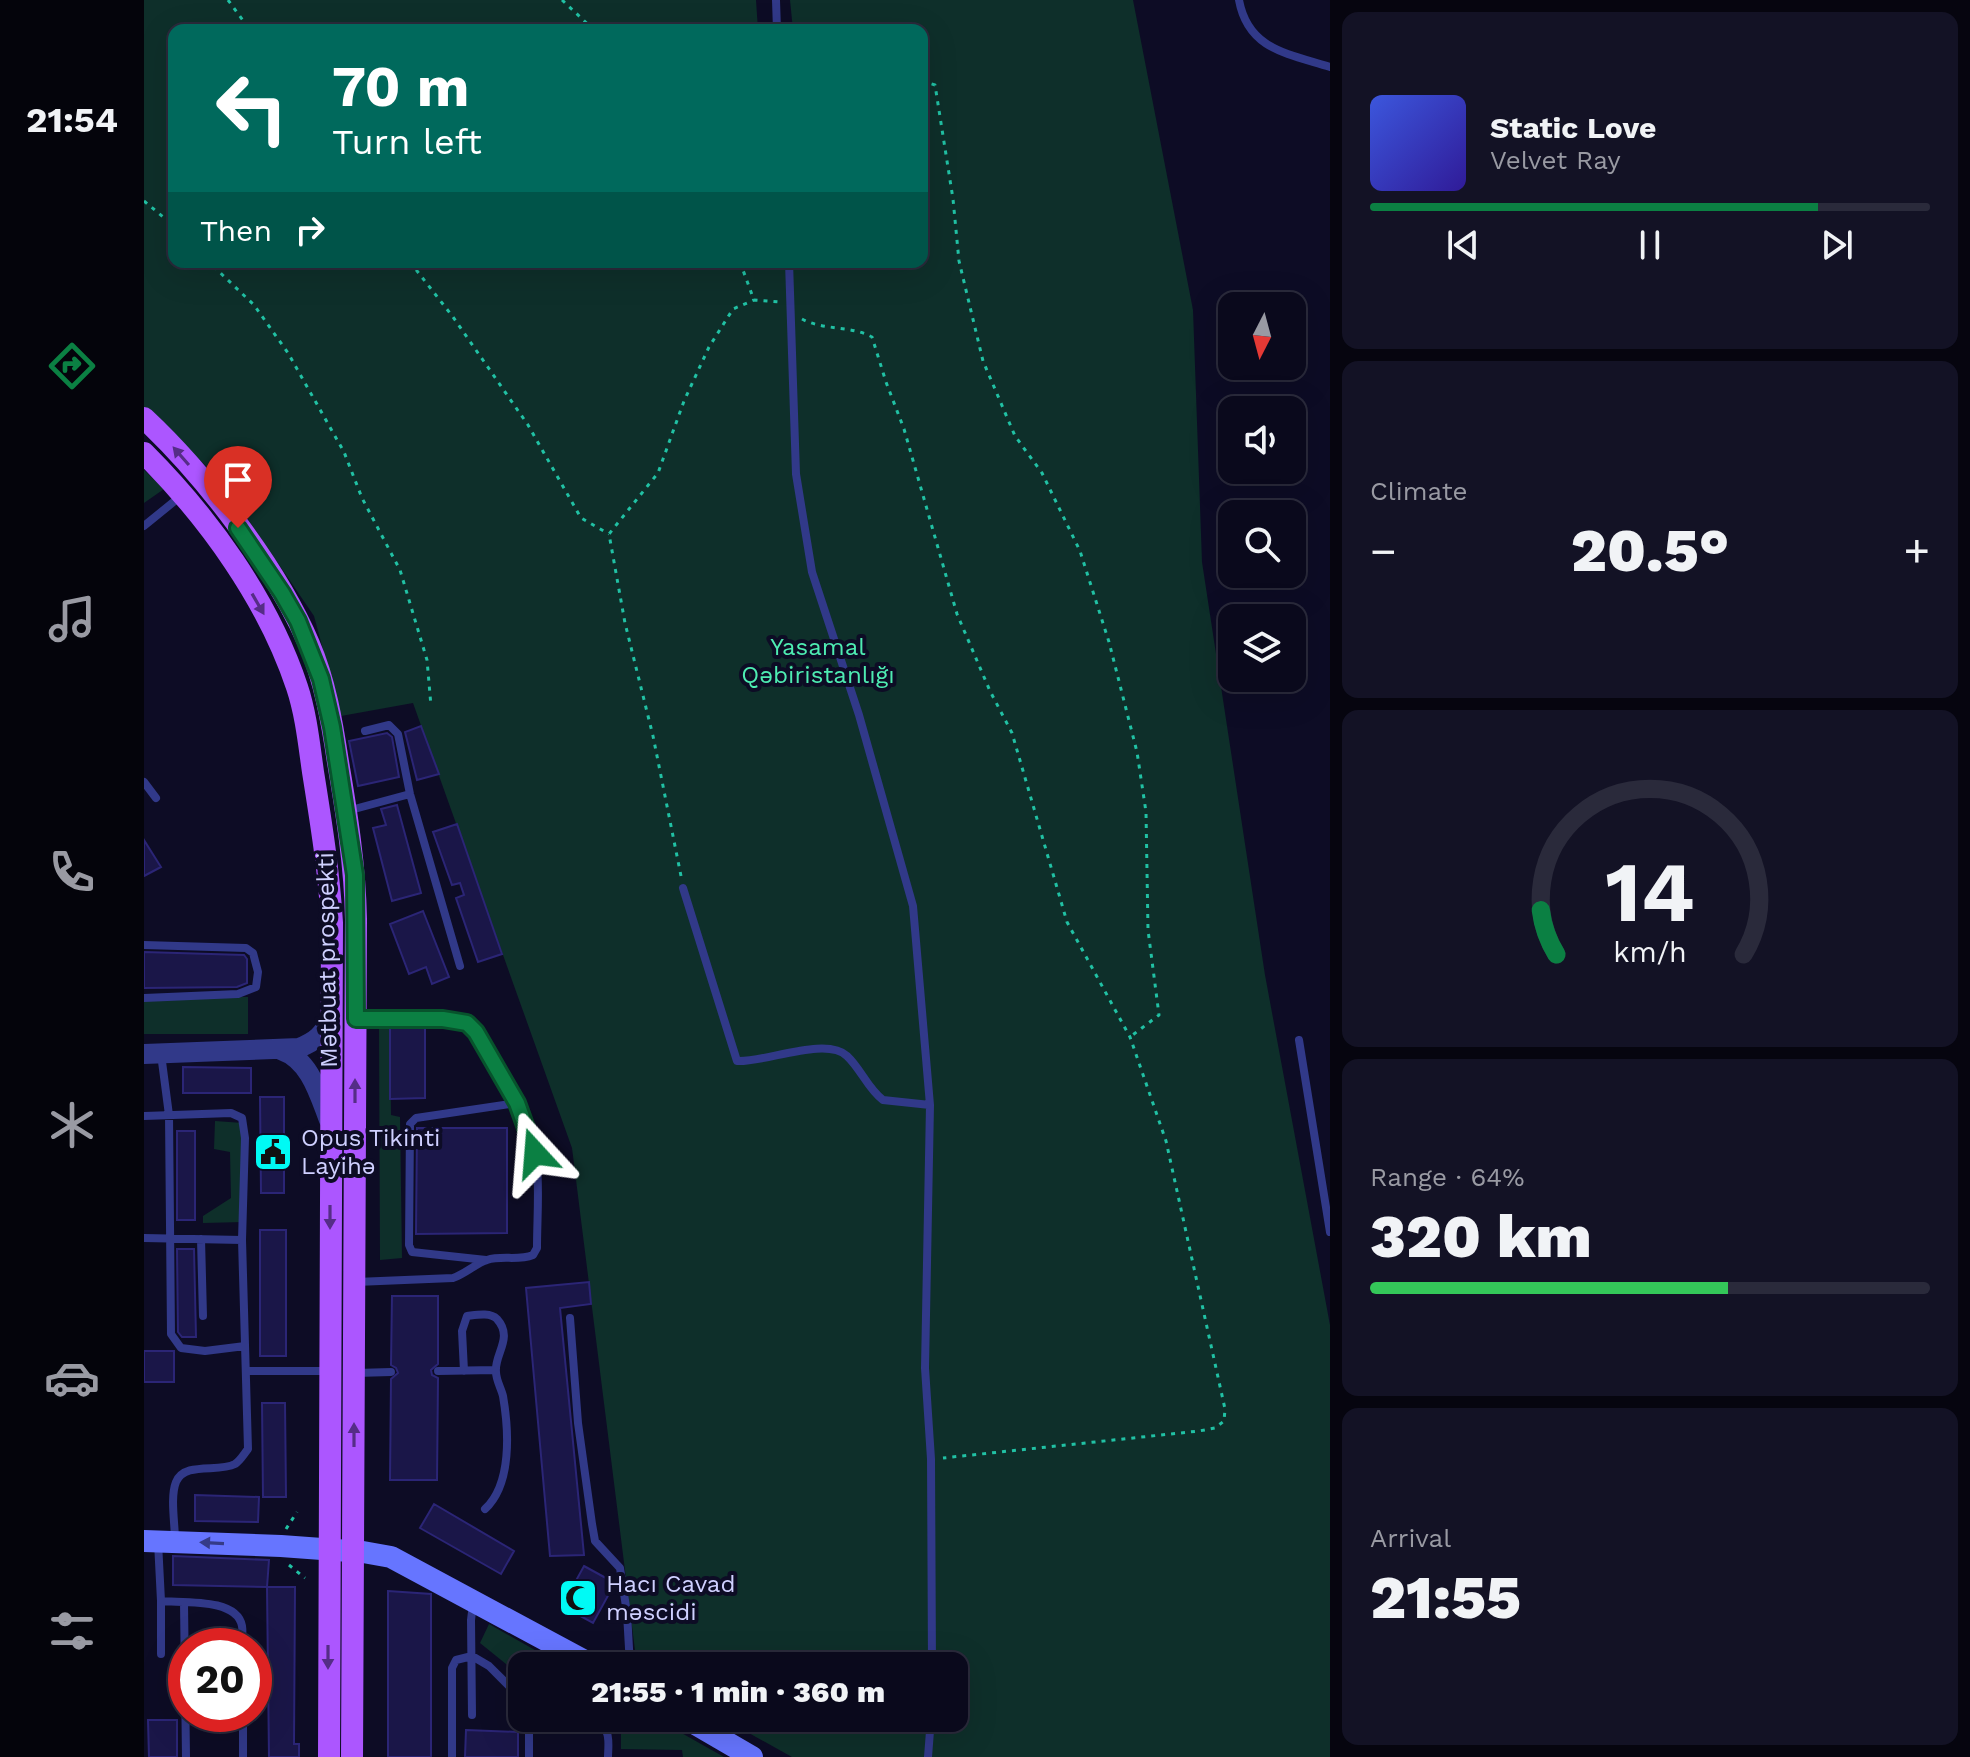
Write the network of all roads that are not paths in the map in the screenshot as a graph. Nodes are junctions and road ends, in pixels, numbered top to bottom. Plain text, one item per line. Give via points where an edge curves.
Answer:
1 (776, 0) edge
2 (1239, 0) edge
3 (777, 24) edge
4 (1330, 67) edge
5 (789, 268) edge
6 (144, 418) edge
7 (144, 453) edge
8 (183, 495) junction
9 (144, 526) edge
10 (365, 731) dead end
11 (144, 782) edge
12 (410, 794) junction
13 (156, 798) dead end
14 (347, 811) junction
15 (683, 888) road end
16 (144, 945) edge
17 (460, 966) dead end
18 (144, 998) edge
19 (331, 1018) junction
20 (356, 1019) junction
21 (1299, 1040) dead end
22 (281, 1050) junction
23 (152, 1054) edge
24 (517, 1103) junction
25 (930, 1105) junction
26 (169, 1115) junction
27 (144, 1116) edge
28 (331, 1125) junction
29 (1330, 1232) edge
30 (144, 1238) edge
31 (169, 1238) junction
32 (201, 1239) junction
33 (242, 1240) junction
34 (486, 1260) junction
35 (355, 1282) junction
36 (203, 1316) dead end
37 (570, 1318) dead end
38 (245, 1346) junction
39 (495, 1370) junction
40 (246, 1371) junction
41 (329, 1371) junction
42 (438, 1371) dead end
43 (464, 1371) junction
44 (391, 1372) dead end
45 (354, 1373) junction
46 (485, 1509) dead end
47 (159, 1541) edge
48 (328, 1550) junction
49 (362, 1552) junction
50 (474, 1600) junction
51 (161, 1601) junction
52 (184, 1603) junction
53 (242, 1628) edge
54 (569, 1652) edge
55 (629, 1652) edge
56 (932, 1652) edge
57 (161, 1654) dead end
58 (472, 1656) junction
59 (508, 1685) edge
60 (472, 1715) dead end
61 (243, 1732) edge
62 (529, 1732) edge
63 (606, 1732) edge
64 (709, 1732) edge
65 (930, 1732) edge
66 (186, 1757) edge
67 (243, 1757) edge
68 (329, 1757) edge
69 (352, 1757) edge
70 (452, 1757) edge
71 (529, 1757) edge
72 (608, 1757) edge
73 (752, 1757) edge
74 (928, 1757) edge

1 - 3 lane
2 - 4 lane via 1252,33 1270,48
5 - 25 lane via 796,474 812,572 913,906
14 -> 6 main road, Mətbuat prospekti via 321,679 298,621 220,502
7 - 8 main road, Mətbuat prospekti
8 - 9 lane
8 -> 19 main road, Mətbuat prospekti via 260,607 297,689 329,880
10 - 12 lane via 395,728
11 - 13 lane
12 - 14 lane
12 - 17 lane
14 - 20 main road, Mətbuat prospekti via 355,875
15 - 25 lane via 737,1061 838,1051 883,1100
16 - 18 lane via 246,948 253,953 258,980 256,987 238,994
19 - 22 street via 314,1042
19 - 28 main road, Mətbuat prospekti
20 - 24 lane via 467,1023
35 -> 20 main road, Mətbuat prospekti
21 - 29 lane
22 - 23 street
22 - 28 street via 308,1071
23 - 26 lane
24 - 34 lane via 535,1153 537,1248 525,1258
24 - 34 lane via 416,1118 410,1124 412,1252
25 - 56 lane via 925,1368
26 - 27 lane
26 - 31 lane
26 - 33 lane via 231,1113 242,1118
28 -> 41 main road, Mətbuat prospekti
30 - 31 lane
31 - 32 lane
31 - 38 lane via 174,1342 205,1351
32 - 33 lane
32 - 36 lane
33 - 38 lane
34 - 35 lane via 453,1278
35 - 45 main road, Mətbuat prospekti
37 - 55 lane via 595,1541 620,1568
38 - 40 lane
39 - 43 lane
39 - 43 lane via 504,1334 498,1320 480,1314 467,1316 463,1323
39 - 46 lane via 505,1413 505,1458 501,1487
40 - 41 lane
40 - 47 lane via 248,1449 237,1463 185,1471 177,1479
41 - 48 main road, Mətbuat prospekti
42 - 43 lane
44 - 45 lane
49 -> 45 main road, Mətbuat prospekti via 354,1513
48 -> 47 main road
47 - 51 lane
48 - 49 main road
48 -> 68 main road, Mətbuat prospekti
49 - 50 main road via 409,1564
49 - 69 main road, Mətbuat prospekti via 353,1579
50 - 54 main road
50 - 58 lane
51 - 52 lane
51 - 57 lane
52 - 53 lane via 235,1611
52 - 66 lane
58 - 59 lane
58 - 60 lane
58 - 70 lane via 456,1660 452,1668
61 - 67 lane
62 - 71 lane
63 - 72 lane
64 - 73 main road
65 - 74 lane

